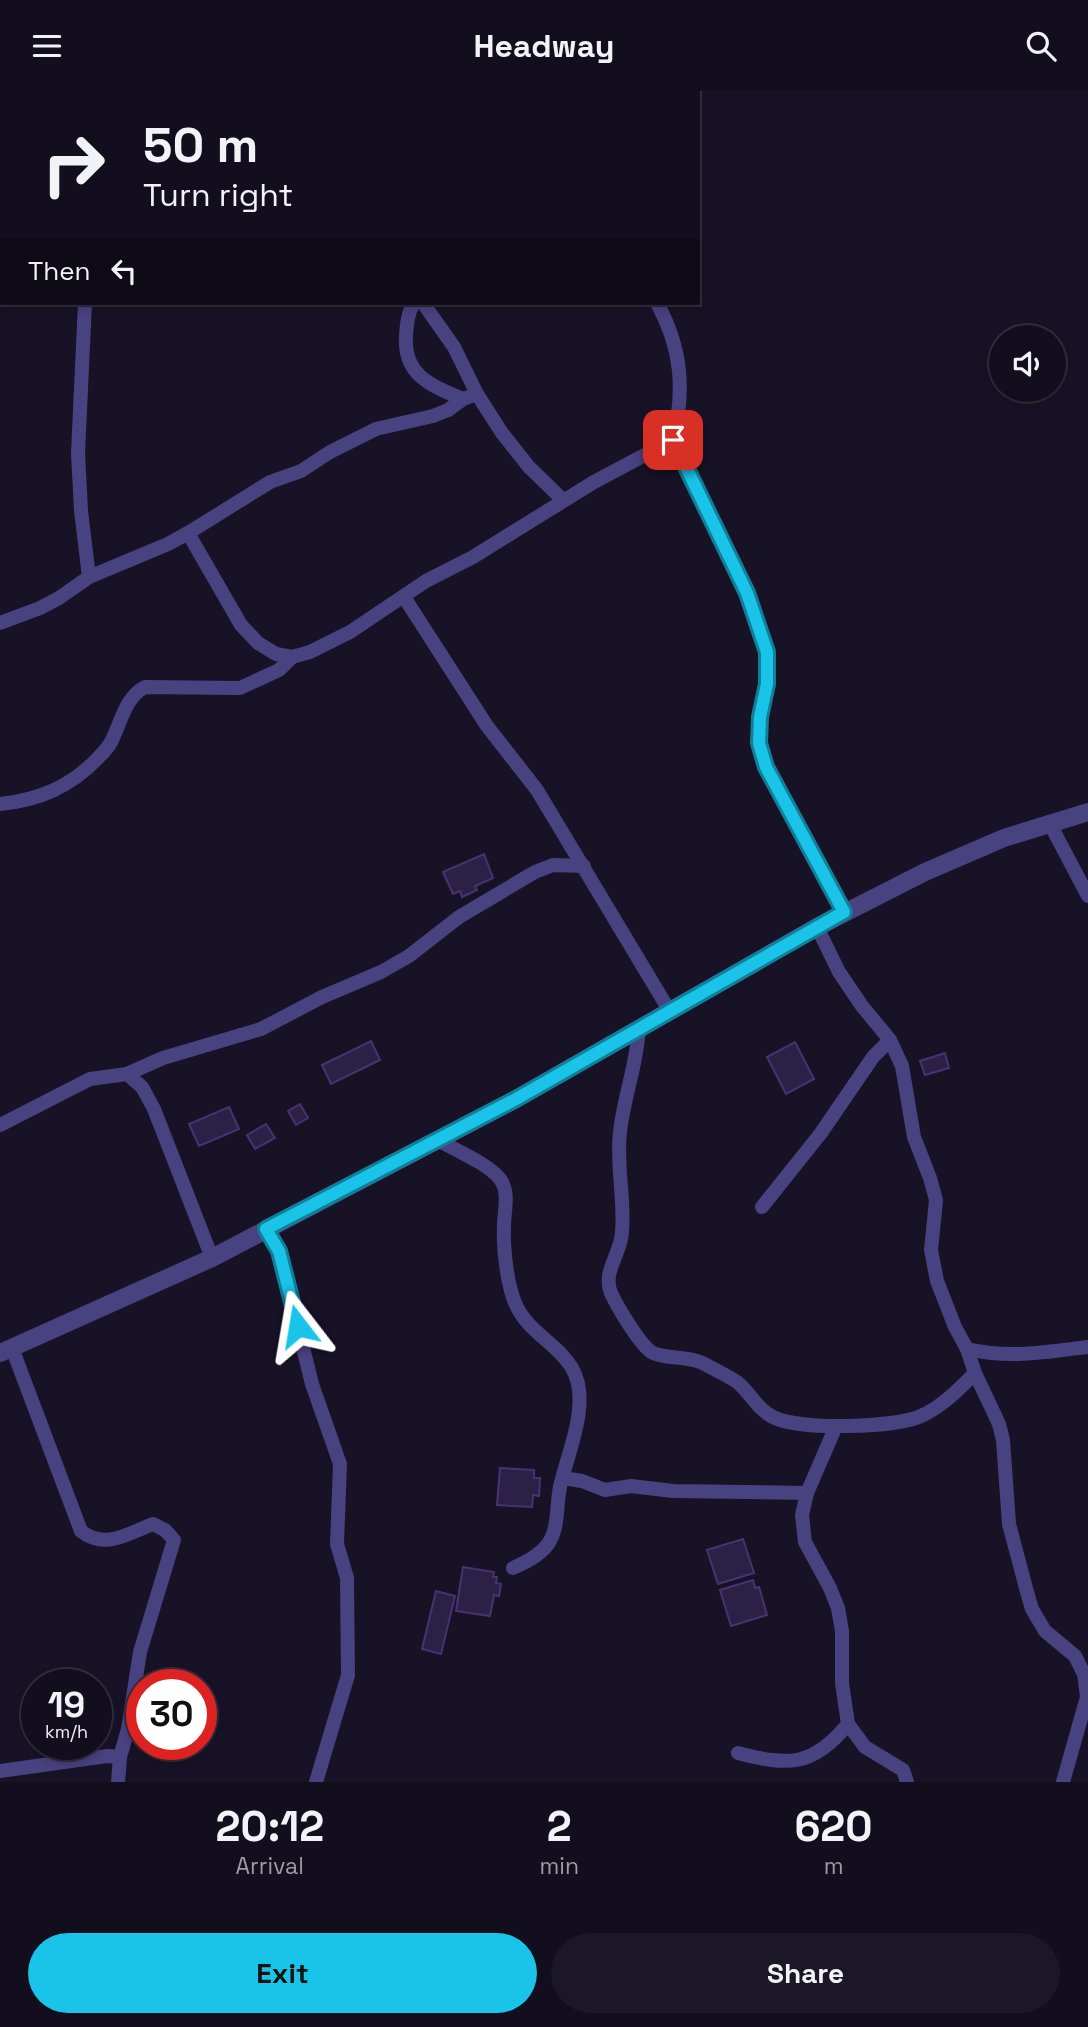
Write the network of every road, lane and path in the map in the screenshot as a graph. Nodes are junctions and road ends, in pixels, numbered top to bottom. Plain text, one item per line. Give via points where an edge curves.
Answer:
1 (85, 305) edge
2 (413, 305) edge
3 (424, 305) edge
4 (658, 305) edge
5 (470, 396) junction
6 (673, 440) junction
7 (563, 500) junction
8 (188, 533) junction
9 (89, 577) junction
10 (404, 597) junction
11 (0, 624) edge
12 (292, 657) junction
13 (0, 804) edge
14 (1088, 811) edge
15 (1049, 822) junction
16 (584, 866) junction
17 (1088, 896) edge
18 (844, 912) junction
19 (817, 927) junction
20 (669, 1010) junction
21 (639, 1028) junction
22 (890, 1040) junction
23 (127, 1074) junction
24 (0, 1125) edge
25 (438, 1140) junction
26 (762, 1207) dead end
27 (266, 1229) junction
28 (212, 1258) junction
29 (1088, 1347) edge
30 (967, 1349) junction
31 (6, 1351) edge
32 (975, 1373) junction
33 (836, 1426) junction
34 (568, 1462) junction
35 (563, 1478) junction
36 (582, 1481) junction
37 (807, 1493) junction
38 (513, 1568) dead end
39 (848, 1724) junction
40 (738, 1753) dead end
41 (120, 1757) junction
42 (0, 1771) edge
43 (118, 1782) edge
44 (316, 1782) edge
45 (907, 1782) edge
46 (1063, 1782) edge

1 - 9 street via 78,453
2 - 5 street via 407,325 407,358 421,377
3 - 5 street via 454,347
4 - 6 street via 678,363 681,390
5 - 7 street
5 - 8 street via 433,416 376,429 301,471 270,482
6 - 7 street
6 - 18 street via 747,593 767,652 759,743 766,767
7 - 10 street
8 - 9 street
8 - 12 street via 241,625 258,643
9 - 11 street via 59,598
10 - 12 street via 349,632
10 - 16 street
12 - 13 street via 279,670 240,688 145,687 130,700 110,746 82,775 49,794
14 - 15 street
15 - 17 street
15 - 18 street via 925,872
16 - 20 street
16 - 23 street via 553,865 536,872 459,917 381,972 261,1029 163,1058
18 - 19 street
19 - 20 street
19 - 22 street via 849,987
20 - 21 street
21 - 25 street
21 - 33 street via 620,1133 622,1233 608,1279 611,1293 638,1341 653,1353 700,1361 735,1380 761,1410 776,1418
22 - 26 street
22 - 30 street via 902,1066 914,1137 936,1200 931,1250 937,1281
23 - 24 street via 90,1079
23 - 28 street via 142,1087 154,1109
25 - 27 street
25 - 34 street via 503,1182 503,1228 516,1305 572,1368 578,1383 576,1434
27 - 28 street
27 - 44 street via 279,1251 312,1384 340,1464 337,1544 347,1578 348,1675
28 - 31 street
29 - 30 street via 1029,1355
30 - 32 street
31 - 41 street via 80,1531 105,1542 153,1524 174,1540 140,1651
32 - 33 street via 921,1416 901,1422
32 - 46 street via 1003,1440 1009,1524 1032,1609 1045,1631 1080,1661 1087,1684
33 - 37 street
34 - 35 street
34 - 36 street
35 - 36 street
35 - 38 street via 549,1543 531,1560
36 - 37 street via 605,1490 631,1486
37 - 39 street via 802,1515 805,1542 838,1608
39 - 40 street via 829,1744 802,1759 776,1762
39 - 45 street via 865,1747 903,1770
41 - 42 street
41 - 43 street

